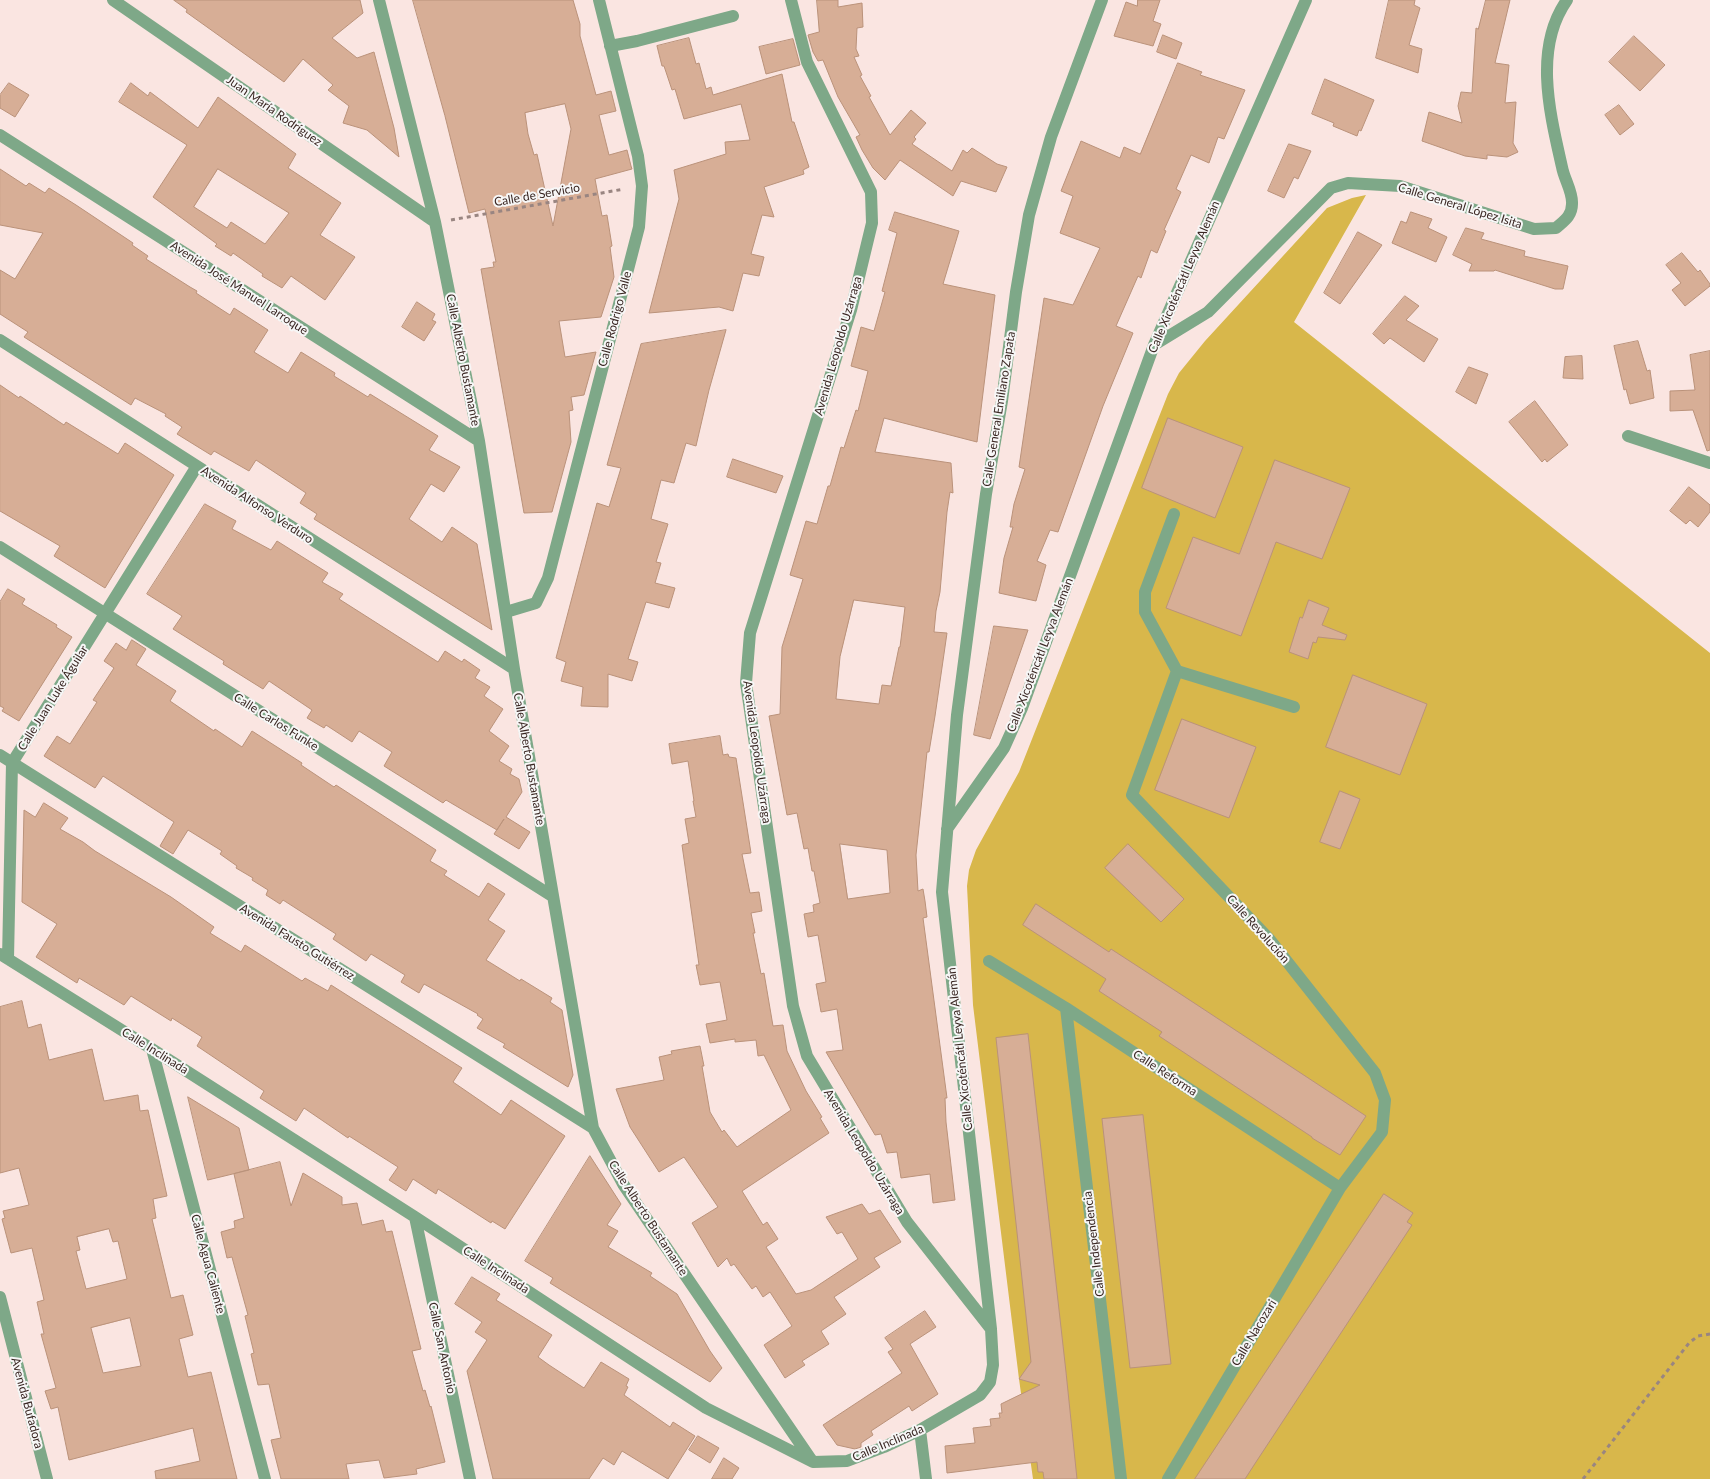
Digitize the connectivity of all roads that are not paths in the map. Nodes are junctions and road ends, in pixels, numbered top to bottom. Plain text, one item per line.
1 (113, 0) edge
2 (379, 0) edge
3 (598, 0) edge
4 (791, 0) edge
5 (1102, 0) edge
6 (1306, 0) edge
7 (1567, 0) edge
8 (733, 16) dead end
9 (610, 46) junction
10 (0, 135) edge
11 (435, 222) junction
12 (0, 340) edge
13 (1154, 345) junction
14 (1628, 436) dead end
15 (479, 440) junction
16 (1710, 463) edge
17 (197, 466) junction
18 (1174, 514) dead end
19 (0, 547) edge
20 (506, 612) junction
21 (105, 615) junction
22 (514, 669) junction
23 (1177, 671) junction
24 (1294, 707) dead end
25 (0, 756) edge
26 (12, 763) junction
27 (947, 829) junction
28 (552, 896) junction
29 (4, 957) edge
30 (989, 961) dead end
31 (1066, 1008) junction
32 (152, 1049) junction
33 (593, 1128) junction
34 (1340, 1188) junction
35 (415, 1218) junction
36 (0, 1297) edge
37 (2, 1311) edge
38 (991, 1329) junction
39 (993, 1365) joint
40 (920, 1430) junction
41 (813, 1462) junction
42 (47, 1479) edge
43 (265, 1479) edge
44 (470, 1479) edge
45 (926, 1479) edge
46 (1121, 1479) edge
47 (1168, 1479) edge

1 - 11 street, Juan María Rodríguez
2 - 11 street, Calle Alberto Bustamante
3 - 9 street, Calle Rodrigo Valle
4 - 38 street, Avenida Leopoldo Uzárraga
5 - 27 street, Calle General Emiliano Zapata
6 - 13 street, Calle Xicoténcátl Leyva Alemán
7 - 13 street, Calle General López Isita
8 - 9 street
9 - 20 street, Calle Rodrigo Valle
10 - 15 street, Avenida José Manuel Larroque
11 - 15 street, Calle Alberto Bustamante
12 - 17 street, Avenida Alfonso Verduro
13 - 27 street, Calle Xicoténcátl Leyva Alemán
14 - 16 street
15 - 20 street, Calle Alberto Bustamante
17 - 21 street, Calle Juan Luke Águilar
17 - 22 street, Avenida Alfonso Verduro
18 - 23 street
19 - 21 street, Calle Carlos Funke
20 - 22 street, Calle Alberto Bustamante
21 - 26 street, Calle Juan Luke Águilar
21 - 28 street, Calle Carlos Funke
22 - 28 street, Calle Alberto Bustamante
23 - 24 street
23 - 34 street, Calle Revolución
25 - 26 street, Avenida Fausto Gutiérrez
26 - 29 street, Calle Juan Luke Águilar
26 - 33 street, Avenida Fausto Gutiérrez
27 - 38 street, Calle Xicoténcátl Leyva Alemán
28 - 33 street, Calle Alberto Bustamante
29 - 32 street, Calle Inclinada
30 - 31 street, Calle Reforma
31 - 34 street, Calle Reforma
31 - 46 street, Calle Independencia
32 - 35 street, Calle Inclinada
32 - 43 street, Calle Agua Caliente
33 - 41 street, Calle Alberto Bustamante
34 - 47 street, Calle Nacozari
35 - 41 street, Calle Inclinada
35 - 44 street, Calle San Antonio
36 - 37 street, Avenida Bufadora
37 - 42 street, Avenida Bufadora
38 - 39 street, Calle Xicoténcátl Leyva Alemán
39 - 40 street, Calle Inclinada
40 - 41 street, Calle Inclinada
40 - 45 street

